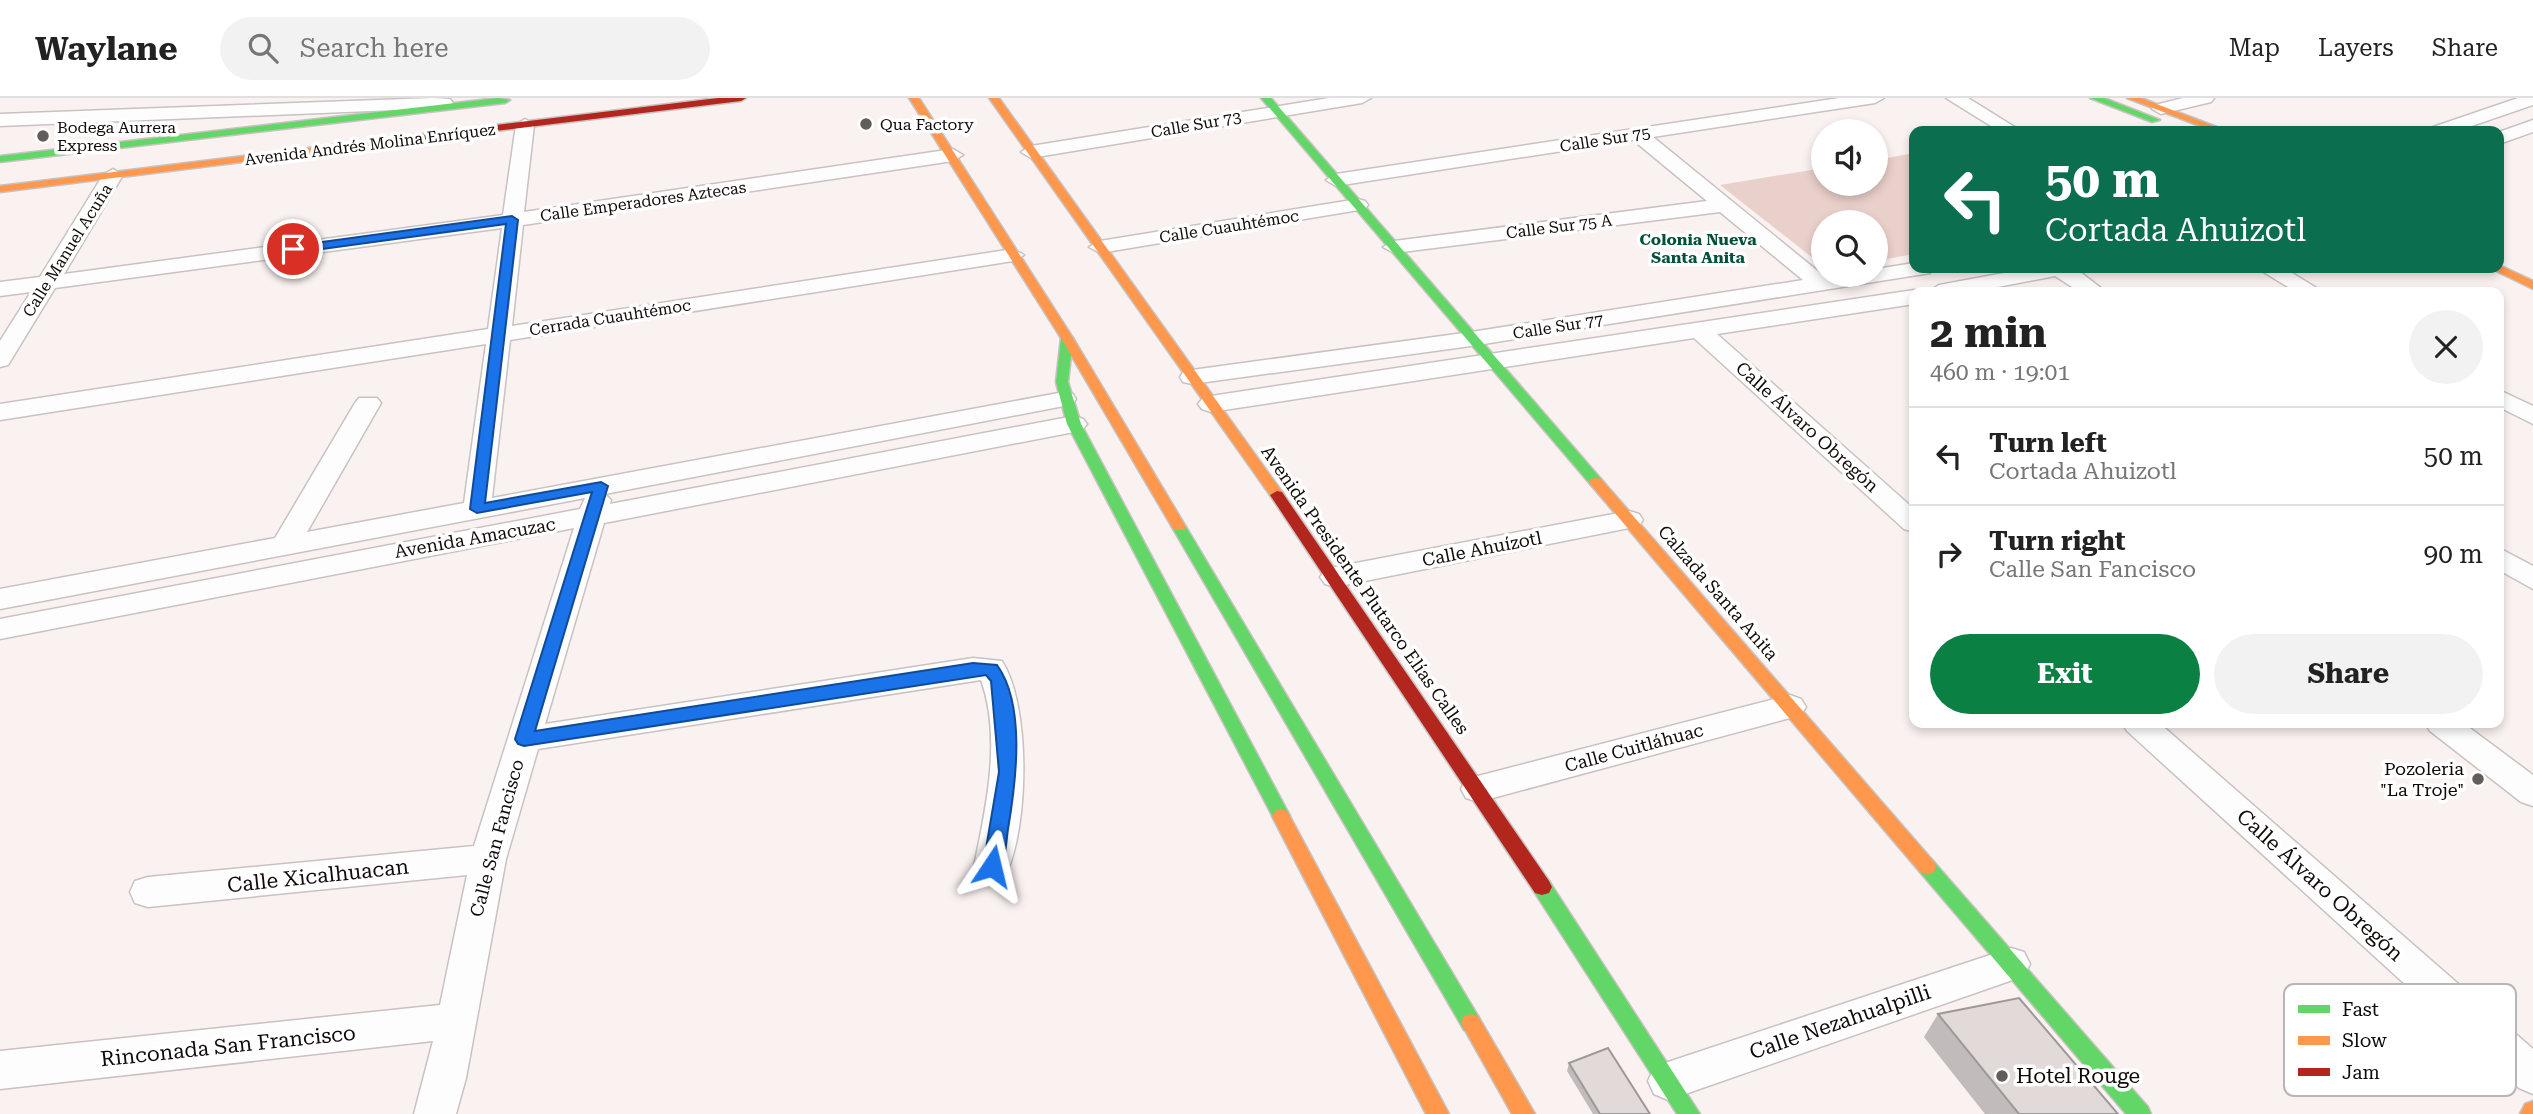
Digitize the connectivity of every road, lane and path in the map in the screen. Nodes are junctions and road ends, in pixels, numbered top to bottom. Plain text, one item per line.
1 (18, 98) edge
2 (525, 98) edge
3 (741, 98) edge
4 (914, 98) edge
5 (994, 98) edge
6 (1362, 98) edge
7 (1874, 98) edge
8 (1955, 98) edge
9 (2095, 98) edge
10 (2132, 98) edge
11 (2205, 98) edge
12 (2533, 99) edge
13 (491, 102) junction
14 (1271, 104) edge
15 (159, 105) edge
16 (2161, 109) junction
17 (0, 118) edge
18 (525, 125) junction
19 (2003, 126) edge
20 (2170, 126) edge
21 (2208, 126) edge
22 (2455, 126) edge
23 (2533, 126) edge
24 (1637, 134) junction
25 (2504, 136) edge
26 (136, 143) junction
27 (1031, 152) junction
28 (953, 155) junction
29 (0, 159) edge
30 (113, 176) junction
31 (1336, 180) junction
32 (0, 189) edge
33 (1358, 205) junction
34 (1724, 205) junction
35 (512, 220) junction
36 (1100, 247) junction
37 (1394, 247) junction
38 (2504, 253) edge
39 (1013, 255) junction
40 (2533, 267) edge
41 (1909, 270) edge
42 (2504, 272) edge
43 (2036, 273) edge
44 (2069, 273) edge
45 (2277, 273) edge
46 (1888, 274) edge
47 (1811, 276) edge
48 (47, 282) junction
49 (2533, 285) edge
50 (1811, 287) edge
51 (1871, 287) edge
52 (1965, 287) edge
53 (2088, 287) edge
54 (2303, 287) edge
55 (0, 289) edge
56 (1909, 298) edge
57 (1891, 302) junction
58 (1909, 316) edge
59 (1700, 331) junction
60 (498, 334) junction
61 (1067, 338) junction
62 (1471, 339) junction
63 (0, 360) edge
64 (1493, 362) junction
65 (1192, 377) junction
66 (2504, 400) edge
67 (368, 404) dead end
68 (1211, 404) junction
69 (0, 412) edge
70 (1069, 412) junction
71 (2533, 416) edge
72 (597, 502) junction
73 (477, 509) junction
74 (1909, 519) edge
75 (1629, 520) junction
76 (286, 544) junction
77 (2504, 560) edge
78 (1335, 577) junction
79 (2533, 579) edge
80 (0, 599) edge
81 (0, 629) edge
82 (1790, 707) junction
83 (2144, 728) edge
84 (2448, 728) edge
85 (524, 739) junction
86 (1478, 789) junction
87 (2533, 793) edge
88 (488, 859) junction
89 (992, 866) dead end
90 (148, 892) dead end
91 (2011, 964) junction
92 (2431, 984) edge
93 (456, 1021) junction
94 (2516, 1060) edge
95 (0, 1070) edge
96 (2533, 1075) edge
97 (1668, 1081) junction
98 (435, 1114) edge
99 (1438, 1114) edge
100 (1524, 1114) edge
101 (1689, 1114) edge
102 (2140, 1114) edge

1 - 17 street
2 - 13 main road, Avenida Andrés Molina Enríquez
3 - 18 main road, Avenida Andrés Molina Enríquez
4 - 28 main road
5 - 27 main road, Avenida Presidente Plutarco Elías Calles
6 - 14 street, Calle Sur 73
7 - 24 street, Calle Sur 75
8 - 19 street
9 - 20 main road
10 - 16 main road
11 - 16 street
12 - 22 street
13 - 15 street
13 - 26 main road, Avenida Andrés Molina Enríquez
14 - 27 street, Calle Sur 73
14 - 31 main road, Calzada Santa Anita
15 - 17 street
15 - 26 street
16 - 21 main road
18 - 30 main road, Avenida Andrés Molina Enríquez
18 - 35 street
23 - 25 street
24 - 31 street, Calle Sur 75
24 - 34 street
26 - 29 main road, Avenida Andrés Molina Enríquez
27 - 36 main road, Avenida Presidente Plutarco Elías Calles
28 - 35 street, Calle Emperadores Aztecas
28 - 39 main road
30 - 32 main road, Avenida Andrés Molina Enríquez
30 - 48 street, Calle Manuel Acuña
31 - 33 main road, Calzada Santa Anita
33 - 36 street, Calle Cuauhtémoc
33 - 37 main road, Calzada Santa Anita
34 - 37 street, Calle Sur 75 A
34 - 47 street
35 - 48 street, Calle Emperadores Aztecas
35 - 60 street
36 - 65 main road, Avenida Presidente Plutarco Elías Calles
37 - 62 main road, Calzada Santa Anita
38 - 40 main road
39 - 60 street, Cerrada Cuauhtémoc
39 - 61 main road
41 - 46 street, Calle Sur 77
42 - 49 main road
43 - 52 street
44 - 53 street
45 - 54 street
48 - 55 street, Calle Emperadores Aztecas
48 - 63 street, Calle Manuel Acuña
50 - 62 street, Calle Sur 77
51 - 57 street
56 - 57 street, Calle Sur 77
57 - 58 street
57 - 59 street, Calle Sur 77
59 - 64 street, Calle Sur 77
59 - 74 street, Calle Álvaro Obregón
60 - 69 street, Cerrada Cuauhtémoc
60 - 73 street
61 - 70 main road
61 - 100 main road
62 - 64 main road, Calzada Santa Anita
62 - 65 street, Calle Sur 77
64 - 68 street, Calle Sur 77
64 - 75 main road, Calzada Santa Anita
65 - 68 main road, Avenida Presidente Plutarco Elías Calles
66 - 71 street
67 - 76 street
68 - 78 main road, Avenida Presidente Plutarco Elías Calles
70 - 72 street, Avenida Amacuzac
70 - 99 main road
72 - 73 street, Avenida Amacuzac
72 - 81 street, Avenida Amacuzac
72 - 85 street, Calle San Fancisco
73 - 76 street, Avenida Amacuzac
75 - 78 street, Calle Ahuízotl
75 - 82 main road, Calzada Santa Anita
76 - 80 street, Avenida Amacuzac
77 - 79 street
78 - 86 main road, Avenida Presidente Plutarco Elías Calles
82 - 86 street, Calle Cuitláhuac
82 - 91 main road, Calzada Santa Anita
83 - 92 street, Calle Álvaro Obregón
84 - 87 street
85 - 88 street, Calle San Fancisco
85 - 89 street
86 - 97 main road, Avenida Presidente Plutarco Elías Calles
88 - 90 street, Calle Xicalhuacan
88 - 93 street, Calle San Fancisco
91 - 97 street, Calle Nezahualpilli
91 - 102 main road, Calzada Santa Anita
93 - 95 street, Rinconada San Francisco
93 - 98 street, Calle San Fancisco
94 - 96 street, Calle Álvaro Obregón
97 - 101 main road, Avenida Presidente Plutarco Elías Calles

